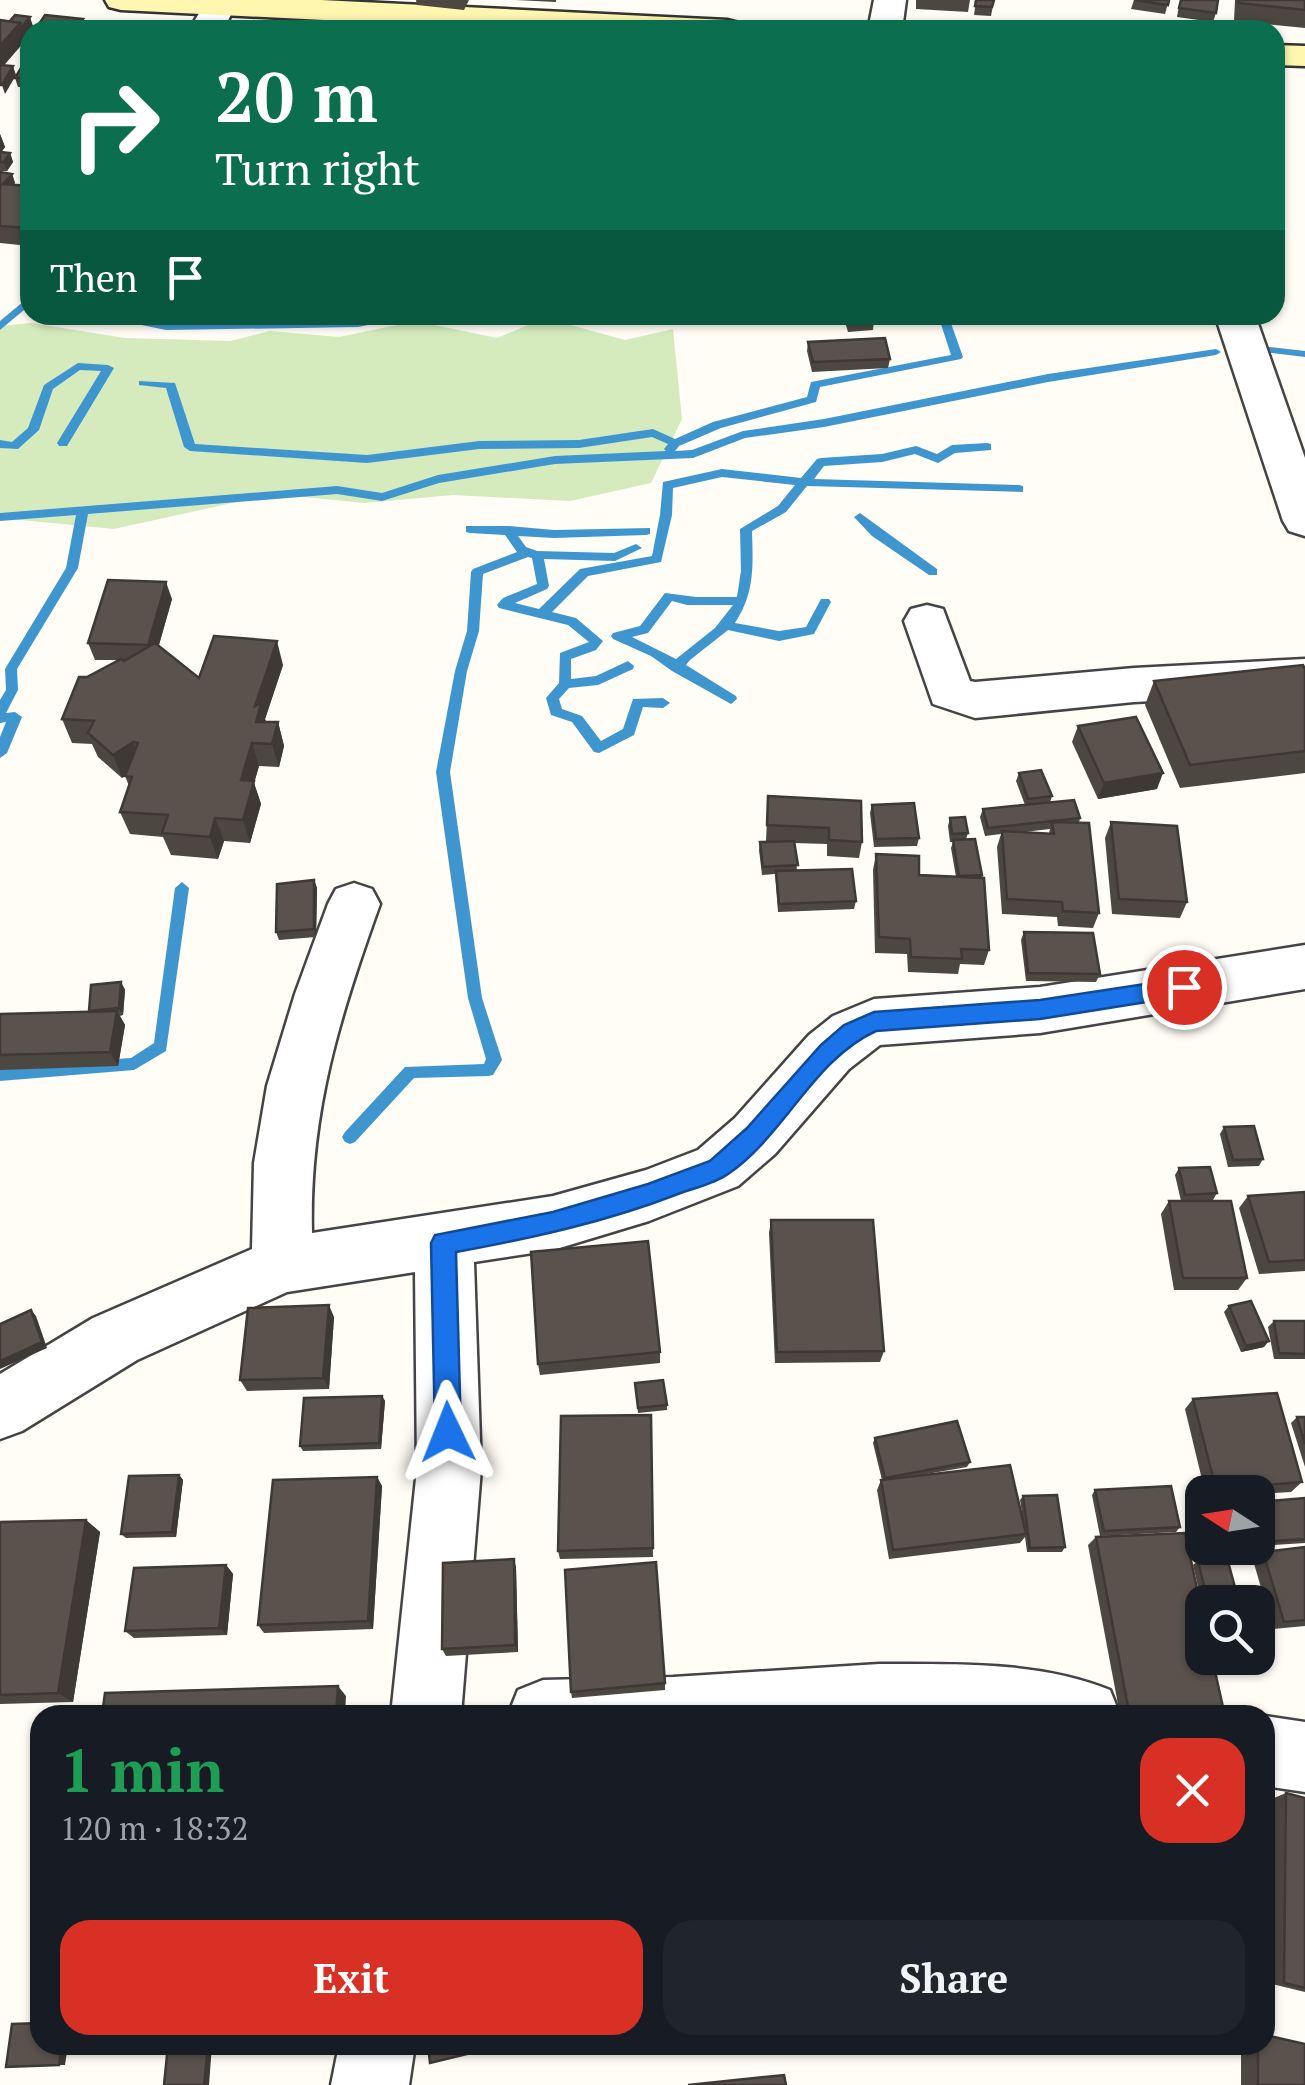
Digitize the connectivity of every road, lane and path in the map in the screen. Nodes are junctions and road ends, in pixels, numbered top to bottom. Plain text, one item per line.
1 (120, 0) edge
2 (362, 7) edge
3 (213, 19) edge
4 (568, 20) edge
5 (1238, 325) edge
6 (1305, 522) edge
7 (927, 621) dead end
8 (1305, 676) edge
9 (354, 904) dead end
10 (1305, 967) edge
11 (444, 1243) junction
12 (282, 1266) junction
13 (0, 1409) edge
14 (427, 1705) edge
15 (762, 1705) edge
16 (1030, 1705) edge
17 (1275, 1752) edge
18 (1305, 1757) edge
19 (374, 2055) edge
20 (370, 2085) edge

1 - 3 street
2 - 3 street
2 - 4 street
5 - 6 street
7 - 8 street
9 - 12 street
10 - 11 street
11 - 12 street
11 - 14 street
12 - 13 street
15 - 16 street
17 - 18 street
19 - 20 street

